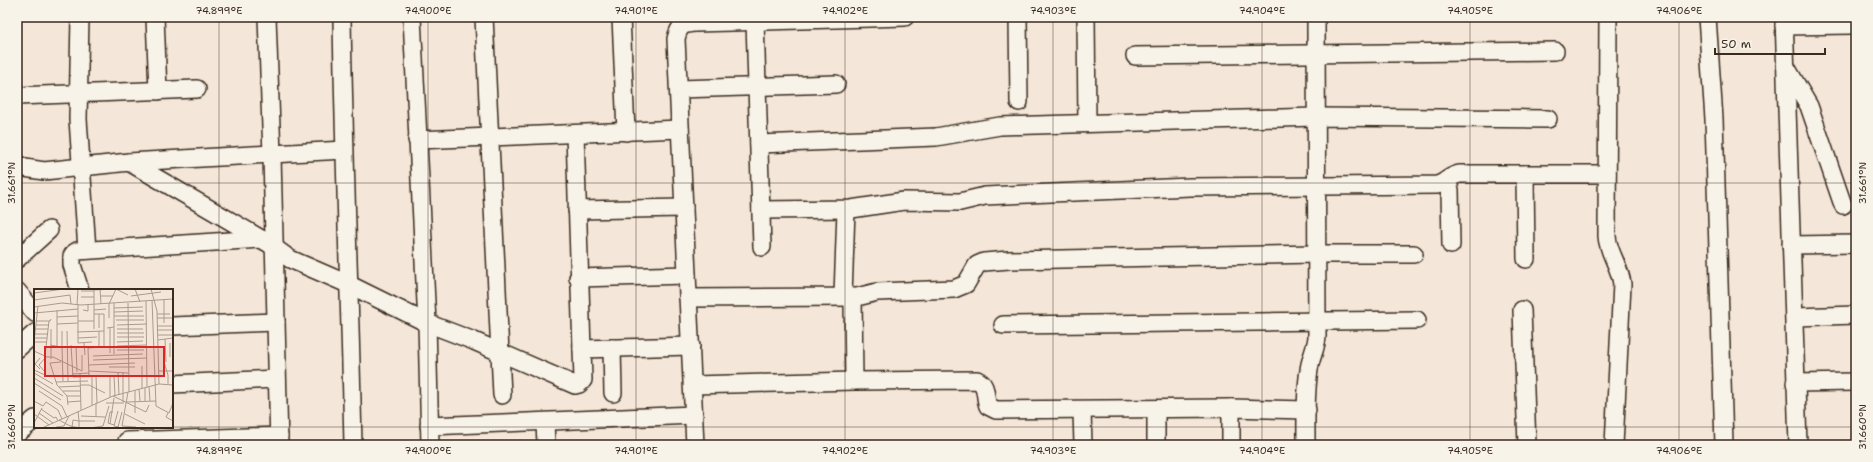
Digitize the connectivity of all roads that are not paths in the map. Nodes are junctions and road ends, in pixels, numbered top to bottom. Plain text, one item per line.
1 (80, 17) edge
2 (154, 17) edge
3 (267, 17) edge
4 (342, 17) edge
5 (412, 17) edge
6 (484, 17) edge
7 (621, 17) edge
8 (904, 17) edge
9 (1018, 17) edge
10 (1086, 17) edge
11 (1316, 17) edge
12 (1608, 17) edge
13 (1707, 17) edge
14 (855, 18) edge
15 (755, 21) junction
16 (1784, 22) edge
17 (1852, 25) dead end
18 (1555, 51) dead end
19 (1316, 53) junction
20 (1135, 56) dead end
21 (1785, 65) junction
22 (836, 84) dead end
23 (758, 87) junction
24 (197, 90) dead end
25 (678, 90) junction
26 (158, 91) junction
27 (79, 94) junction
28 (17, 96) edge
29 (1019, 102) dead end
30 (1315, 117) junction
31 (1548, 119) dead end
32 (1087, 123) junction
33 (680, 129) junction
34 (626, 132) junction
35 (576, 134) junction
36 (490, 138) junction
37 (417, 140) junction
38 (759, 144) junction
39 (344, 150) junction
40 (272, 155) junction
41 (129, 162) junction
42 (17, 164) edge
43 (80, 168) junction
44 (1525, 174) junction
45 (1608, 174) junction
46 (1447, 180) junction
47 (1316, 187) junction
48 (1842, 205) dead end
49 (684, 208) junction
50 (577, 210) junction
51 (761, 210) junction
52 (846, 210) junction
53 (50, 230) dead end
54 (268, 244) junction
55 (1856, 244) edge
56 (1451, 245) dead end
57 (1791, 245) junction
58 (762, 248) dead end
59 (87, 250) junction
60 (1316, 254) junction
61 (1414, 254) dead end
62 (17, 259) edge
63 (1526, 259) dead end
64 (687, 274) junction
65 (578, 278) junction
66 (350, 284) junction
67 (80, 289) edge
68 (17, 291) edge
69 (848, 296) junction
70 (688, 298) junction
71 (1522, 310) dead end
72 (34, 312) edge
73 (1856, 315) edge
74 (1795, 317) junction
75 (1417, 320) dead end
76 (1317, 321) junction
77 (276, 322) junction
78 (427, 323) junction
79 (1003, 324) dead end
80 (173, 326) edge
81 (34, 334) edge
82 (691, 346) junction
83 (612, 348) junction
84 (17, 349) edge
85 (582, 349) junction
86 (499, 352) junction
87 (277, 379) junction
88 (854, 381) junction
89 (1856, 382) edge
90 (1795, 383) junction
91 (173, 384) edge
92 (693, 386) junction
93 (613, 393) dead end
94 (502, 395) dead end
95 (1231, 408) junction
96 (1156, 409) junction
97 (1306, 410) junction
98 (1082, 411) junction
99 (694, 415) junction
100 (34, 419) edge
101 (545, 422) junction
102 (429, 426) junction
103 (17, 434) edge
104 (123, 439) edge
105 (279, 440) edge
106 (354, 445) edge
107 (430, 445) edge
108 (546, 445) edge
109 (695, 445) edge
110 (1083, 445) edge
111 (1156, 445) edge
112 (1231, 445) edge
113 (1306, 445) edge
114 (1527, 445) edge
115 (1614, 445) edge
116 (1724, 445) edge
117 (1798, 445) edge

1 - 27 street
2 - 26 street
3 - 40 street
4 - 39 street
5 - 37 street
6 - 36 street
7 - 34 street
8 - 14 street
9 - 29 street
10 - 32 street
11 - 19 street
12 - 45 street
13 - 116 street
14 - 15 street
15 - 23 street
15 - 25 street
16 - 17 street
16 - 21 street
18 - 19 street
19 - 20 street
19 - 30 street
21 - 48 street
21 - 57 street
22 - 23 street
23 - 25 street
23 - 38 street
24 - 26 street
25 - 33 street
26 - 27 street
27 - 28 street
27 - 43 street
30 - 31 street
30 - 32 street
30 - 47 street
32 - 38 street
33 - 34 street
33 - 49 street
34 - 35 street
35 - 36 street
35 - 50 street
36 - 37 street
36 - 86 street
37 - 78 street
38 - 51 street
39 - 40 street
39 - 66 street
40 - 41 street
40 - 54 street
41 - 43 street
41 - 54 street
42 - 43 street
43 - 59 street
44 - 45 street
44 - 46 street
44 - 63 street
45 - 115 street
46 - 47 street
46 - 56 street
47 - 52 street
47 - 60 street
49 - 50 street
49 - 64 street
50 - 65 street
51 - 52 street
51 - 58 street
52 - 69 street
53 - 62 street
54 - 59 street
54 - 66 street
54 - 77 street
55 - 57 street
57 - 74 street
59 - 67 street
60 - 61 street
60 - 69 street
60 - 76 street
64 - 65 street
64 - 70 street
65 - 85 street
66 - 78 street
66 - 106 street
68 - 72 street
69 - 70 street
69 - 88 street
70 - 82 street
71 - 114 street
73 - 74 street
74 - 90 street
75 - 76 street
76 - 79 street
76 - 97 street
77 - 80 street
77 - 87 street
78 - 86 street
78 - 102 street
81 - 84 street
82 - 83 street
82 - 92 street
83 - 85 street
83 - 93 street
85 - 86 street
86 - 94 street
87 - 91 street
87 - 105 street
88 - 92 street
88 - 98 street
89 - 90 street
90 - 117 street
92 - 99 street
95 - 96 street
95 - 97 street
95 - 112 street
96 - 98 street
96 - 111 street
97 - 113 street
98 - 110 street
99 - 101 street
99 - 109 street
100 - 103 street
101 - 102 street
101 - 108 street
102 - 107 street
104 - 105 street

